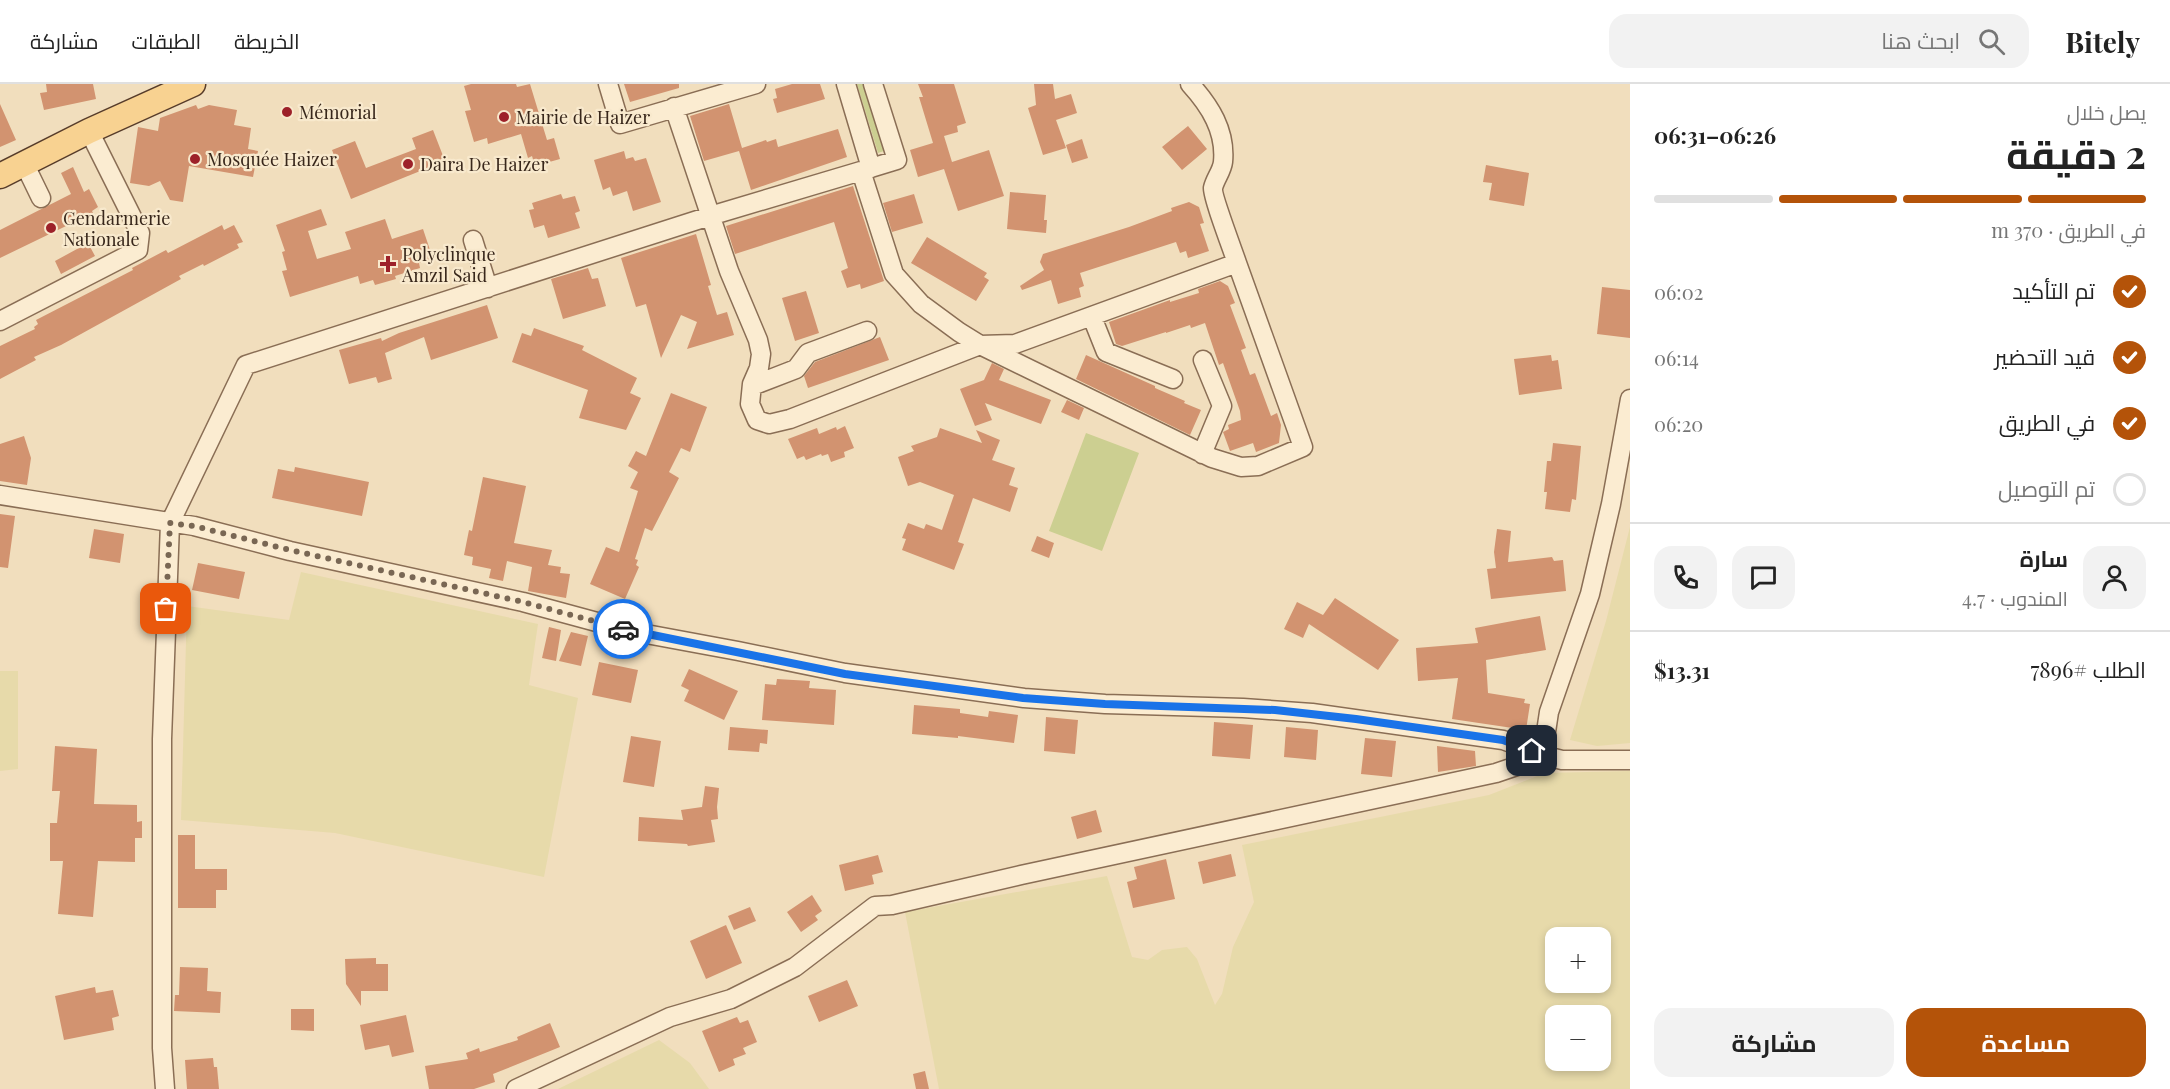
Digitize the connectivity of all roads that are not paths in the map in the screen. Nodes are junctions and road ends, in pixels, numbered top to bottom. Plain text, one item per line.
1 (193, 84) edge
2 (608, 84) edge
3 (756, 84) edge
4 (846, 84) edge
5 (873, 84) edge
6 (1190, 84) edge
7 (674, 107) junction
8 (89, 131) junction
9 (24, 163) junction
10 (866, 169) junction
11 (0, 176) edge
12 (42, 198) dead end
13 (710, 216) junction
14 (473, 240) dead end
15 (1237, 263) junction
16 (488, 288) junction
17 (1092, 317) junction
18 (0, 321) edge
19 (867, 331) dead end
20 (980, 345) junction
21 (1203, 360) dead end
22 (1173, 379) dead end
23 (752, 386) junction
24 (1630, 399) edge
25 (1202, 454) junction
26 (0, 495) edge
27 (170, 523) junction
28 (1546, 756) junction
29 (1630, 760) edge
30 (165, 1089) edge
31 (516, 1089) edge

1 - 8 main road
2 - 7 street
3 - 7 street
4 - 10 street
5 - 10 street
6 - 15 street
7 - 13 street
8 - 9 main road
8 - 18 street
9 - 11 main road
9 - 12 street
10 - 13 street
10 - 20 street
13 - 16 street
13 - 23 street
14 - 16 street
15 - 17 street
15 - 25 street
16 - 27 street
17 - 20 street
17 - 22 street
19 - 23 street
20 - 23 street
20 - 25 street
21 - 25 street
24 - 28 street
26 - 27 street
27 - 28 street
27 - 30 street
28 - 29 street
28 - 31 street

